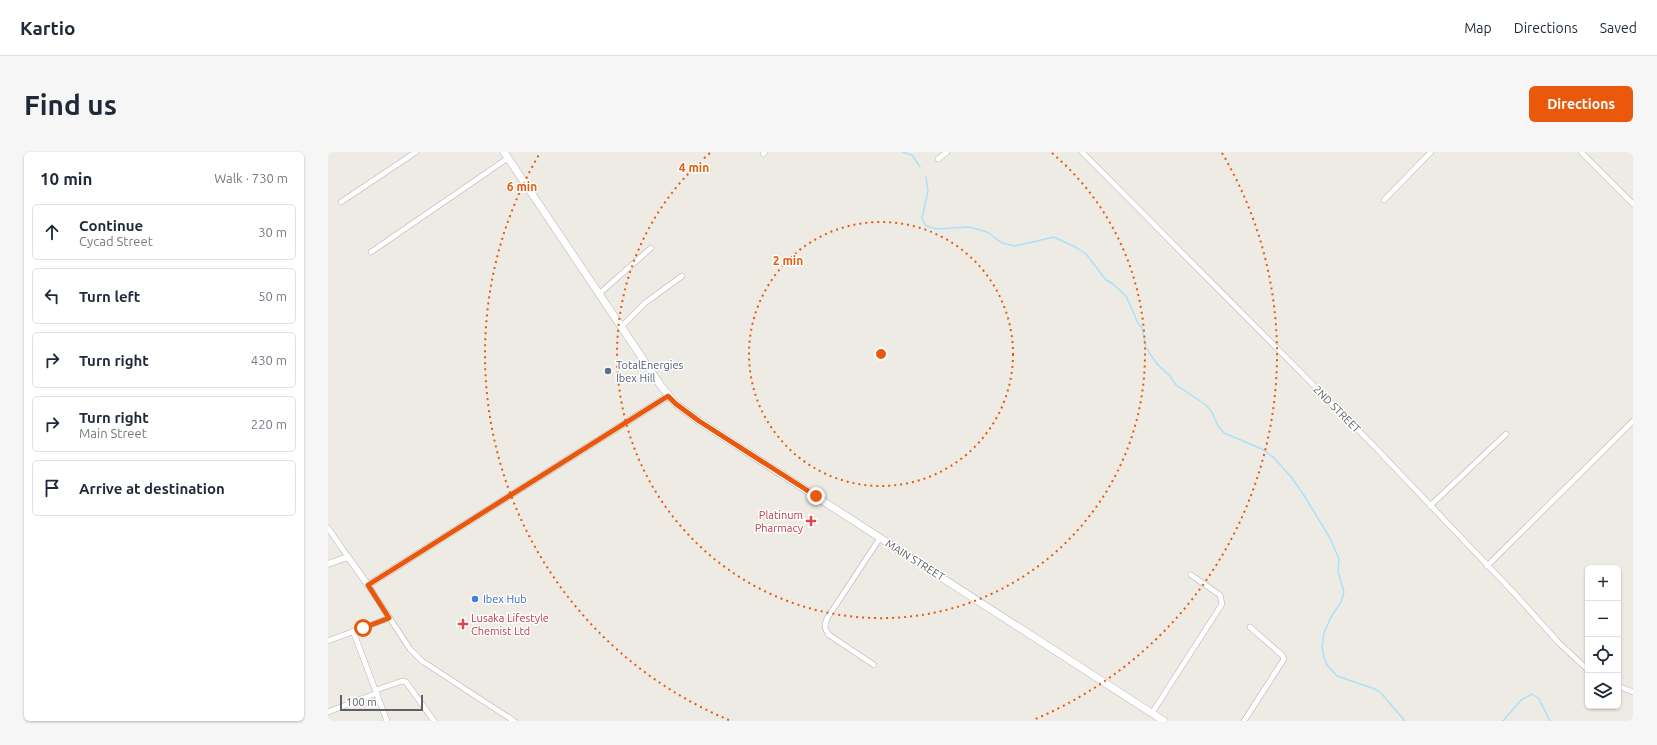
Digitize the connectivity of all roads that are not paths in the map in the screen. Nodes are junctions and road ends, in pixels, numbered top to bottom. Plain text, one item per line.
1 (416, 152) edge
2 (947, 152) edge
3 (1082, 152) edge
4 (1431, 152) edge
5 (1581, 152) edge
6 (506, 155) edge
7 (938, 160) dead end
8 (1384, 200) dead end
9 (341, 202) dead end
10 (1633, 204) edge
11 (651, 248) dead end
12 (371, 252) dead end
13 (682, 276) dead end
14 (599, 294) junction
15 (622, 328) junction
16 (668, 396) junction
17 (1633, 421) edge
18 (1506, 434) dead end
19 (1430, 506) junction
20 (328, 528) edge
21 (880, 538) junction
22 (348, 557) junction
23 (328, 564) edge
24 (1488, 566) junction
25 (1191, 575) dead end
26 (368, 585) junction
27 (389, 618) junction
28 (1250, 627) dead end
29 (353, 632) junction
30 (328, 641) edge
31 (874, 665) dead end
32 (1585, 667) edge
33 (1621, 687) edge
34 (376, 692) junction
35 (1633, 692) edge
36 (328, 712) edge
37 (1152, 713) junction
38 (387, 721) edge
39 (434, 721) edge
40 (514, 721) edge
41 (1164, 721) edge
42 (1244, 721) edge

1 - 9 street
2 - 7 street
3 - 19 street, 2ND STREET
4 - 8 street
5 - 10 street
6 - 12 street
6 - 14 main road, MAIN STREET
11 - 14 street
13 - 15 street
14 - 15 main road, MAIN STREET
15 - 16 main road, MAIN STREET
16 - 21 main road, MAIN STREET
16 - 26 street
17 - 24 street
18 - 19 street
19 - 24 street, 2ND STREET
20 - 22 street
21 - 31 street
21 - 37 main road, MAIN STREET
22 - 23 street
22 - 26 street
24 - 32 street, 2ND STREET
25 - 37 street
26 - 27 street
27 - 29 street
27 - 40 street
28 - 42 street
29 - 30 street
29 - 34 street
33 - 35 street
34 - 36 street
34 - 38 street
34 - 39 street
37 - 41 main road, MAIN STREET

